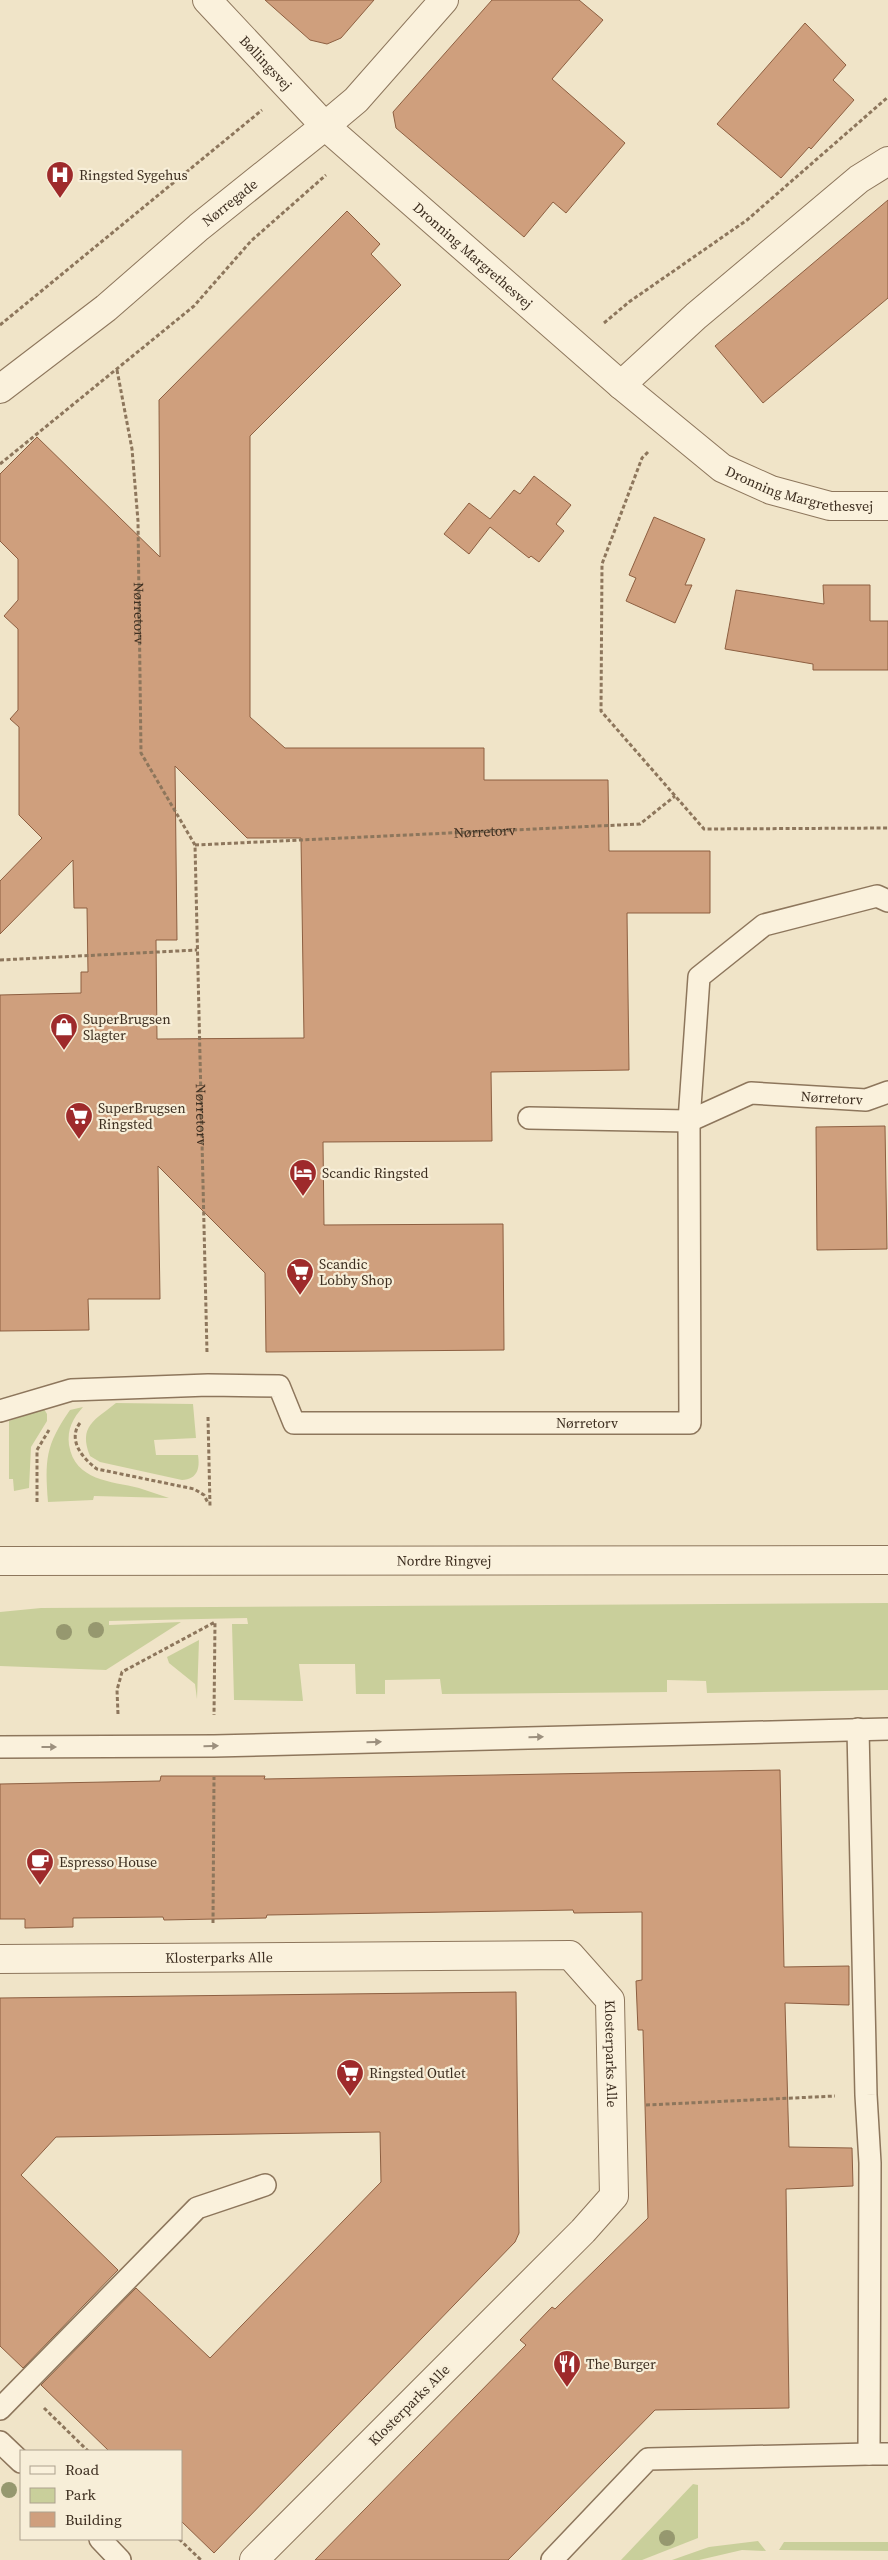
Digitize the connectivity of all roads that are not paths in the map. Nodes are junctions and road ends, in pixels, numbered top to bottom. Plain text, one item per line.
1 (207, 0) edge
2 (444, 0) edge
3 (325, 126) junction
4 (888, 161) edge
5 (621, 385) junction
6 (0, 389) edge
7 (888, 506) edge
8 (888, 901) edge
9 (888, 1092) edge
10 (529, 1118) dead end
11 (689, 1122) junction
12 (0, 1411) edge
13 (888, 1560) edge
14 (0, 1561) edge
15 (858, 1729) junction
16 (888, 1729) edge
17 (0, 1747) edge
18 (0, 1959) edge
19 (265, 2185) dead end
20 (0, 2409) edge
21 (0, 2442) edge
22 (879, 2454) edge
23 (20, 2461) edge
24 (101, 2540) edge
25 (120, 2560) edge
26 (254, 2560) edge
27 (552, 2560) edge

1 - 3 street, Bøllingsvej
2 - 3 street, Nørregade
3 - 5 street, Dronning Margrethesvej
3 - 6 street, Nørregade
4 - 5 street
5 - 7 street, Dronning Margrethesvej
8 - 11 lane, Nørretorv
9 - 11 lane, Nørretorv
10 - 11 lane
11 - 12 lane, Nørretorv
13 - 14 street, Nordre Ringvej
15 - 16 lane
17 -> 15 lane
15 - 22 lane
18 - 26 street, Klosterparks Alle
19 - 20 lane
21 - 23 lane
22 - 27 lane
24 - 25 lane

